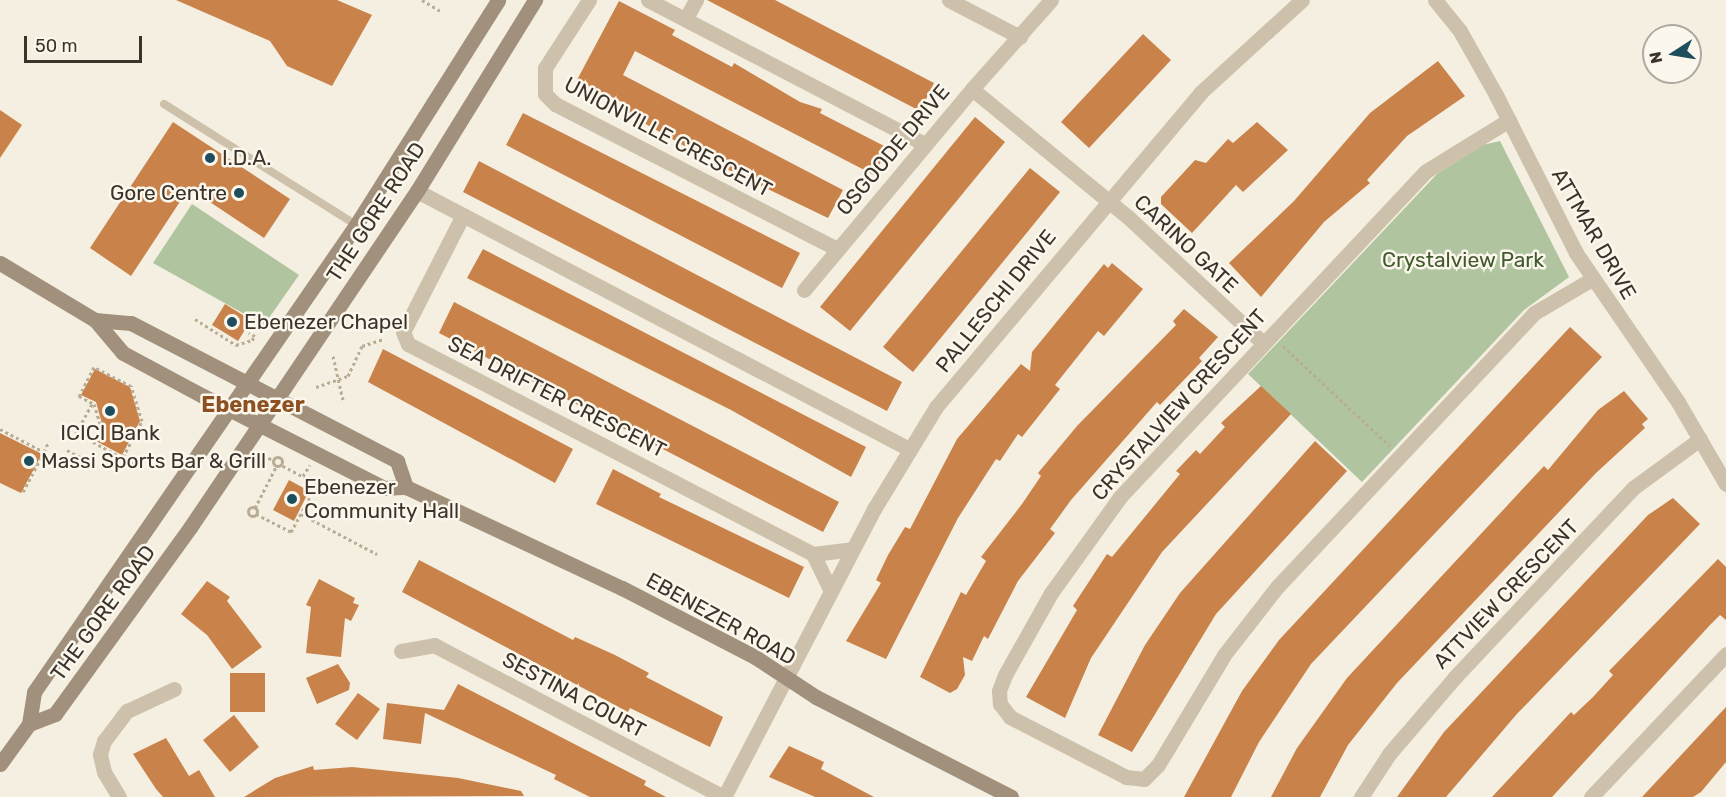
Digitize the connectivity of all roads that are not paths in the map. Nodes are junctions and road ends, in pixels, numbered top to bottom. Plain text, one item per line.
1 (498, 0) edge
2 (535, 0) edge
3 (589, 0) edge
4 (648, 0) edge
5 (696, 0) edge
6 (949, 0) edge
7 (1051, 0) edge
8 (1302, 0) edge
9 (1435, 0) edge
10 (686, 18) junction
11 (1020, 37) junction
12 (972, 89) junction
13 (165, 104) dead end
14 (1509, 120) junction
15 (925, 144) junction
16 (417, 191) junction
17 (1107, 200) junction
18 (463, 215) junction
19 (356, 225) junction
20 (837, 249) junction
21 (0, 263) edge
22 (1592, 279) junction
23 (804, 290) dead end
24 (95, 320) junction
25 (1263, 343) junction
26 (248, 386) junction
27 (276, 401) junction
28 (231, 410) junction
29 (260, 425) junction
30 (1700, 439) junction
31 (909, 449) junction
32 (1726, 484) edge
33 (406, 487) junction
34 (852, 549) junction
35 (813, 554) junction
36 (831, 591) junction
37 (401, 651) dead end
38 (1726, 654) edge
39 (786, 678) junction
40 (174, 690) dead end
41 (29, 724) junction
42 (0, 764) edge
43 (119, 797) edge
44 (724, 797) edge
45 (1011, 797) edge
46 (1361, 797) edge
47 (1591, 797) edge

1 - 19 main road, THE GORE ROAD
2 - 16 main road, THE GORE ROAD
3 - 20 street, UNIONVILLE CRESCENT
4 - 10 street
5 - 10 street
6 - 11 street
7 - 11 street
8 - 17 street, PALLESCHI DRIVE
9 - 14 street, ATTMAR DRIVE
10 - 15 street
11 - 12 street
12 - 15 street, OSGOODE DRIVE
12 - 17 street, OSGOODE DRIVE
13 - 19 lane
14 - 22 street, ATTMAR DRIVE
14 - 25 street, CRYSTALVIEW CRESCENT
15 - 20 street, OSGOODE DRIVE
16 - 18 street
16 - 27 main road, THE GORE ROAD
17 - 25 street, CARINO GATE
17 - 31 street, PALLESCHI DRIVE
18 - 31 street
18 - 35 street, SEA DRIFTER CRESCENT
19 - 26 main road, THE GORE ROAD
20 - 23 street, OSGOODE DRIVE
21 - 24 main road, EBENEZER ROAD
22 - 25 street, CRYSTALVIEW CRESCENT
22 - 30 street, ATTMAR DRIVE
24 - 26 main road, EBENEZER ROAD
24 - 28 main road, EBENEZER ROAD
26 - 27 main road, EBENEZER ROAD
26 - 28 main road, THE GORE ROAD
27 - 29 main road, THE GORE ROAD
27 - 33 main road, EBENEZER ROAD
28 - 29 main road, EBENEZER ROAD
28 - 41 main road, THE GORE ROAD
29 - 33 main road, EBENEZER ROAD
29 - 41 main road, THE GORE ROAD
30 - 32 street, ATTMAR DRIVE
30 - 46 street, ATTVIEW CRESCENT
31 - 34 street, PALLESCHI DRIVE
33 - 39 main road, EBENEZER ROAD
34 - 35 street
34 - 36 street, PALLESCHI DRIVE
35 - 36 street
36 - 39 street, PALLESCHI DRIVE
37 - 44 street, SESTINA COURT
38 - 47 street
39 - 44 street, PALLESCHI DRIVE
39 - 45 main road, EBENEZER ROAD
40 - 43 street
41 - 42 main road, THE GORE ROAD

